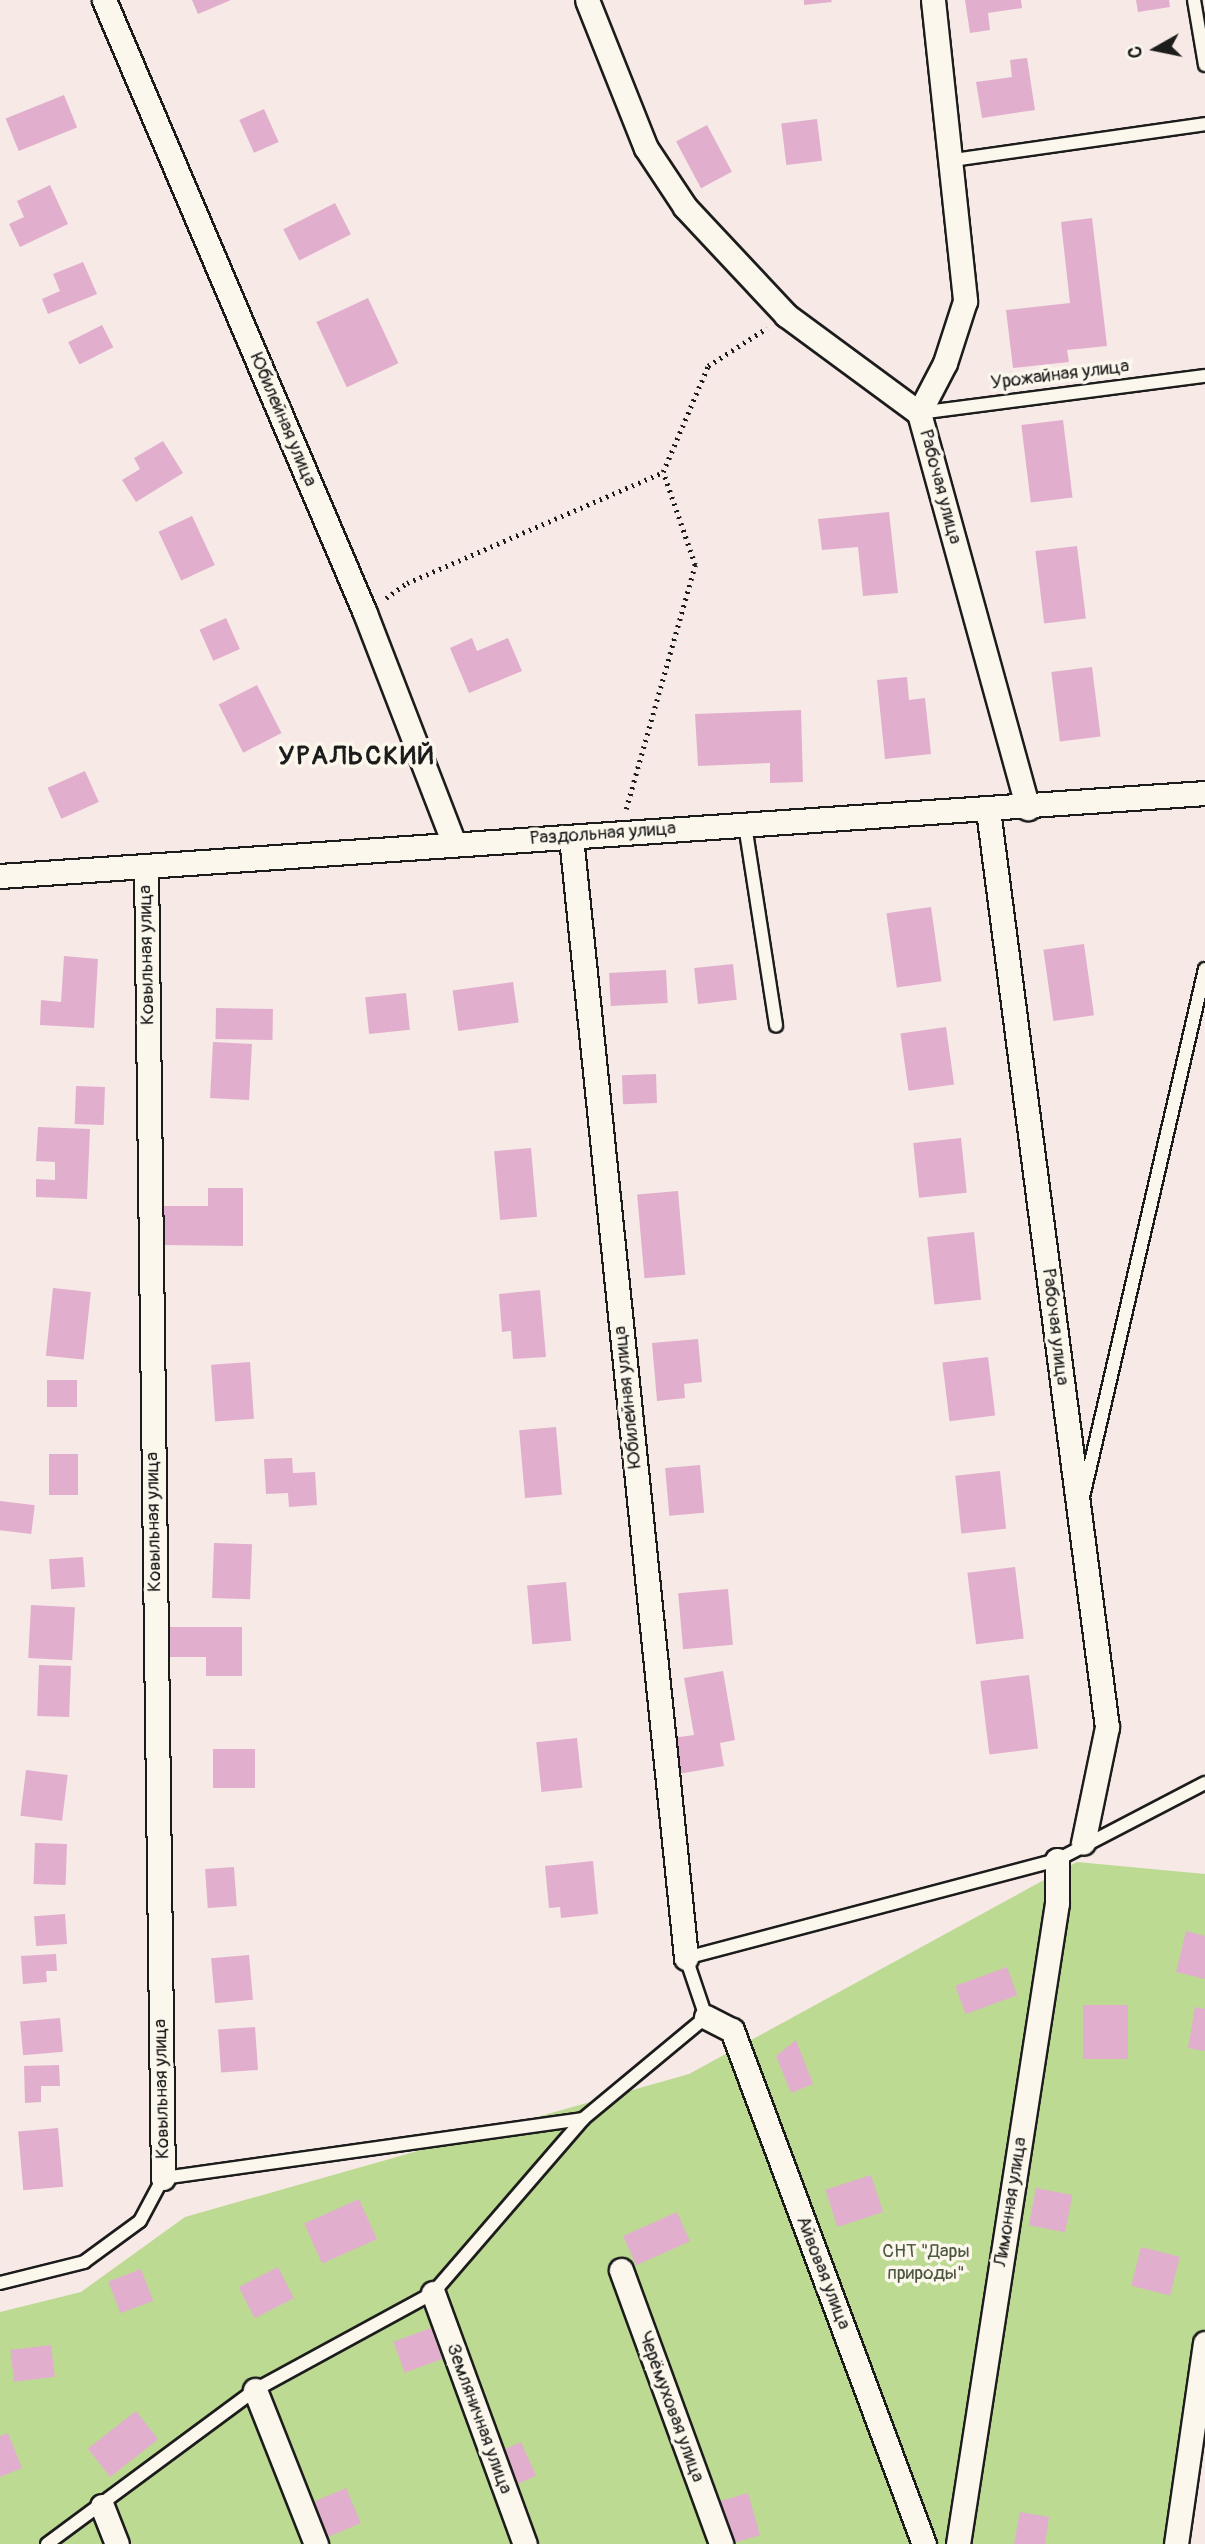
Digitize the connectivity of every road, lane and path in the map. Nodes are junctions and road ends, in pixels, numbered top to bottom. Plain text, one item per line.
1 (104, 0) edge
2 (587, 0) edge
3 (933, 0) edge
4 (1194, 0) edge
5 (1205, 65) edge
6 (1205, 124) edge
7 (953, 160) junction
8 (786, 315) junction
9 (1205, 376) edge
10 (919, 413) junction
11 (663, 472) junction
12 (365, 613) junction
13 (1205, 793) edge
14 (1028, 808) junction
15 (988, 810) junction
16 (745, 825) junction
17 (620, 833) junction
18 (571, 837) junction
19 (454, 844) junction
20 (146, 866) junction
21 (0, 876) edge
22 (1205, 969) edge
23 (776, 1027) dead end
24 (1079, 1514) junction
25 (1205, 1783) edge
26 (1083, 1843) junction
27 (1057, 1860) junction
28 (686, 1958) junction
29 (706, 2017) junction
30 (583, 2119) junction
31 (163, 2178) junction
32 (621, 2270) dead end
33 (0, 2283) edge
34 (433, 2293) junction
35 (1205, 2343) edge
36 (255, 2390) junction
37 (102, 2506) junction
38 (47, 2544) edge
39 (117, 2544) edge
40 (316, 2544) edge
41 (525, 2544) edge
42 (721, 2544) edge
43 (924, 2544) edge
44 (958, 2544) edge
45 (1176, 2544) edge

1 - 12 street, Юбилейная улица
2 - 8 street
3 - 7 street, Рабочая улица
4 - 5 lane
6 - 7 lane
7 - 10 street, Рабочая улица
8 - 10 street
8 - 11 path
9 - 10 lane, Урожайная улица
10 - 14 street, Рабочая улица
11 - 12 path
11 - 17 path
12 - 19 street, Юбилейная улица
13 - 14 street, Раздольная улица
14 - 15 street, Раздольная улица
15 - 16 street, Раздольная улица
15 - 24 street, Рабочая улица
16 - 17 street, Раздольная улица
16 - 23 lane
17 - 18 street, Раздольная улица
18 - 19 street, Раздольная улица
18 - 28 street, Юбилейная улица
19 - 20 street, Раздольная улица
20 - 21 street, Раздольная улица
20 - 31 street, Ковыльная улица
22 - 24 lane
24 - 26 street, Рабочая улица
25 - 26 lane
26 - 27 lane
27 - 28 lane
27 - 44 street, Лимонная улица
28 - 29 lane
29 - 30 lane
29 - 43 street, Айвовая улица
30 - 31 lane
30 - 34 lane
31 - 33 lane
32 - 42 street, Черёмуховая улица
34 - 36 lane
34 - 41 street, Земляничная улица
35 - 45 street
36 - 37 lane
36 - 40 street
37 - 38 lane
37 - 39 street

